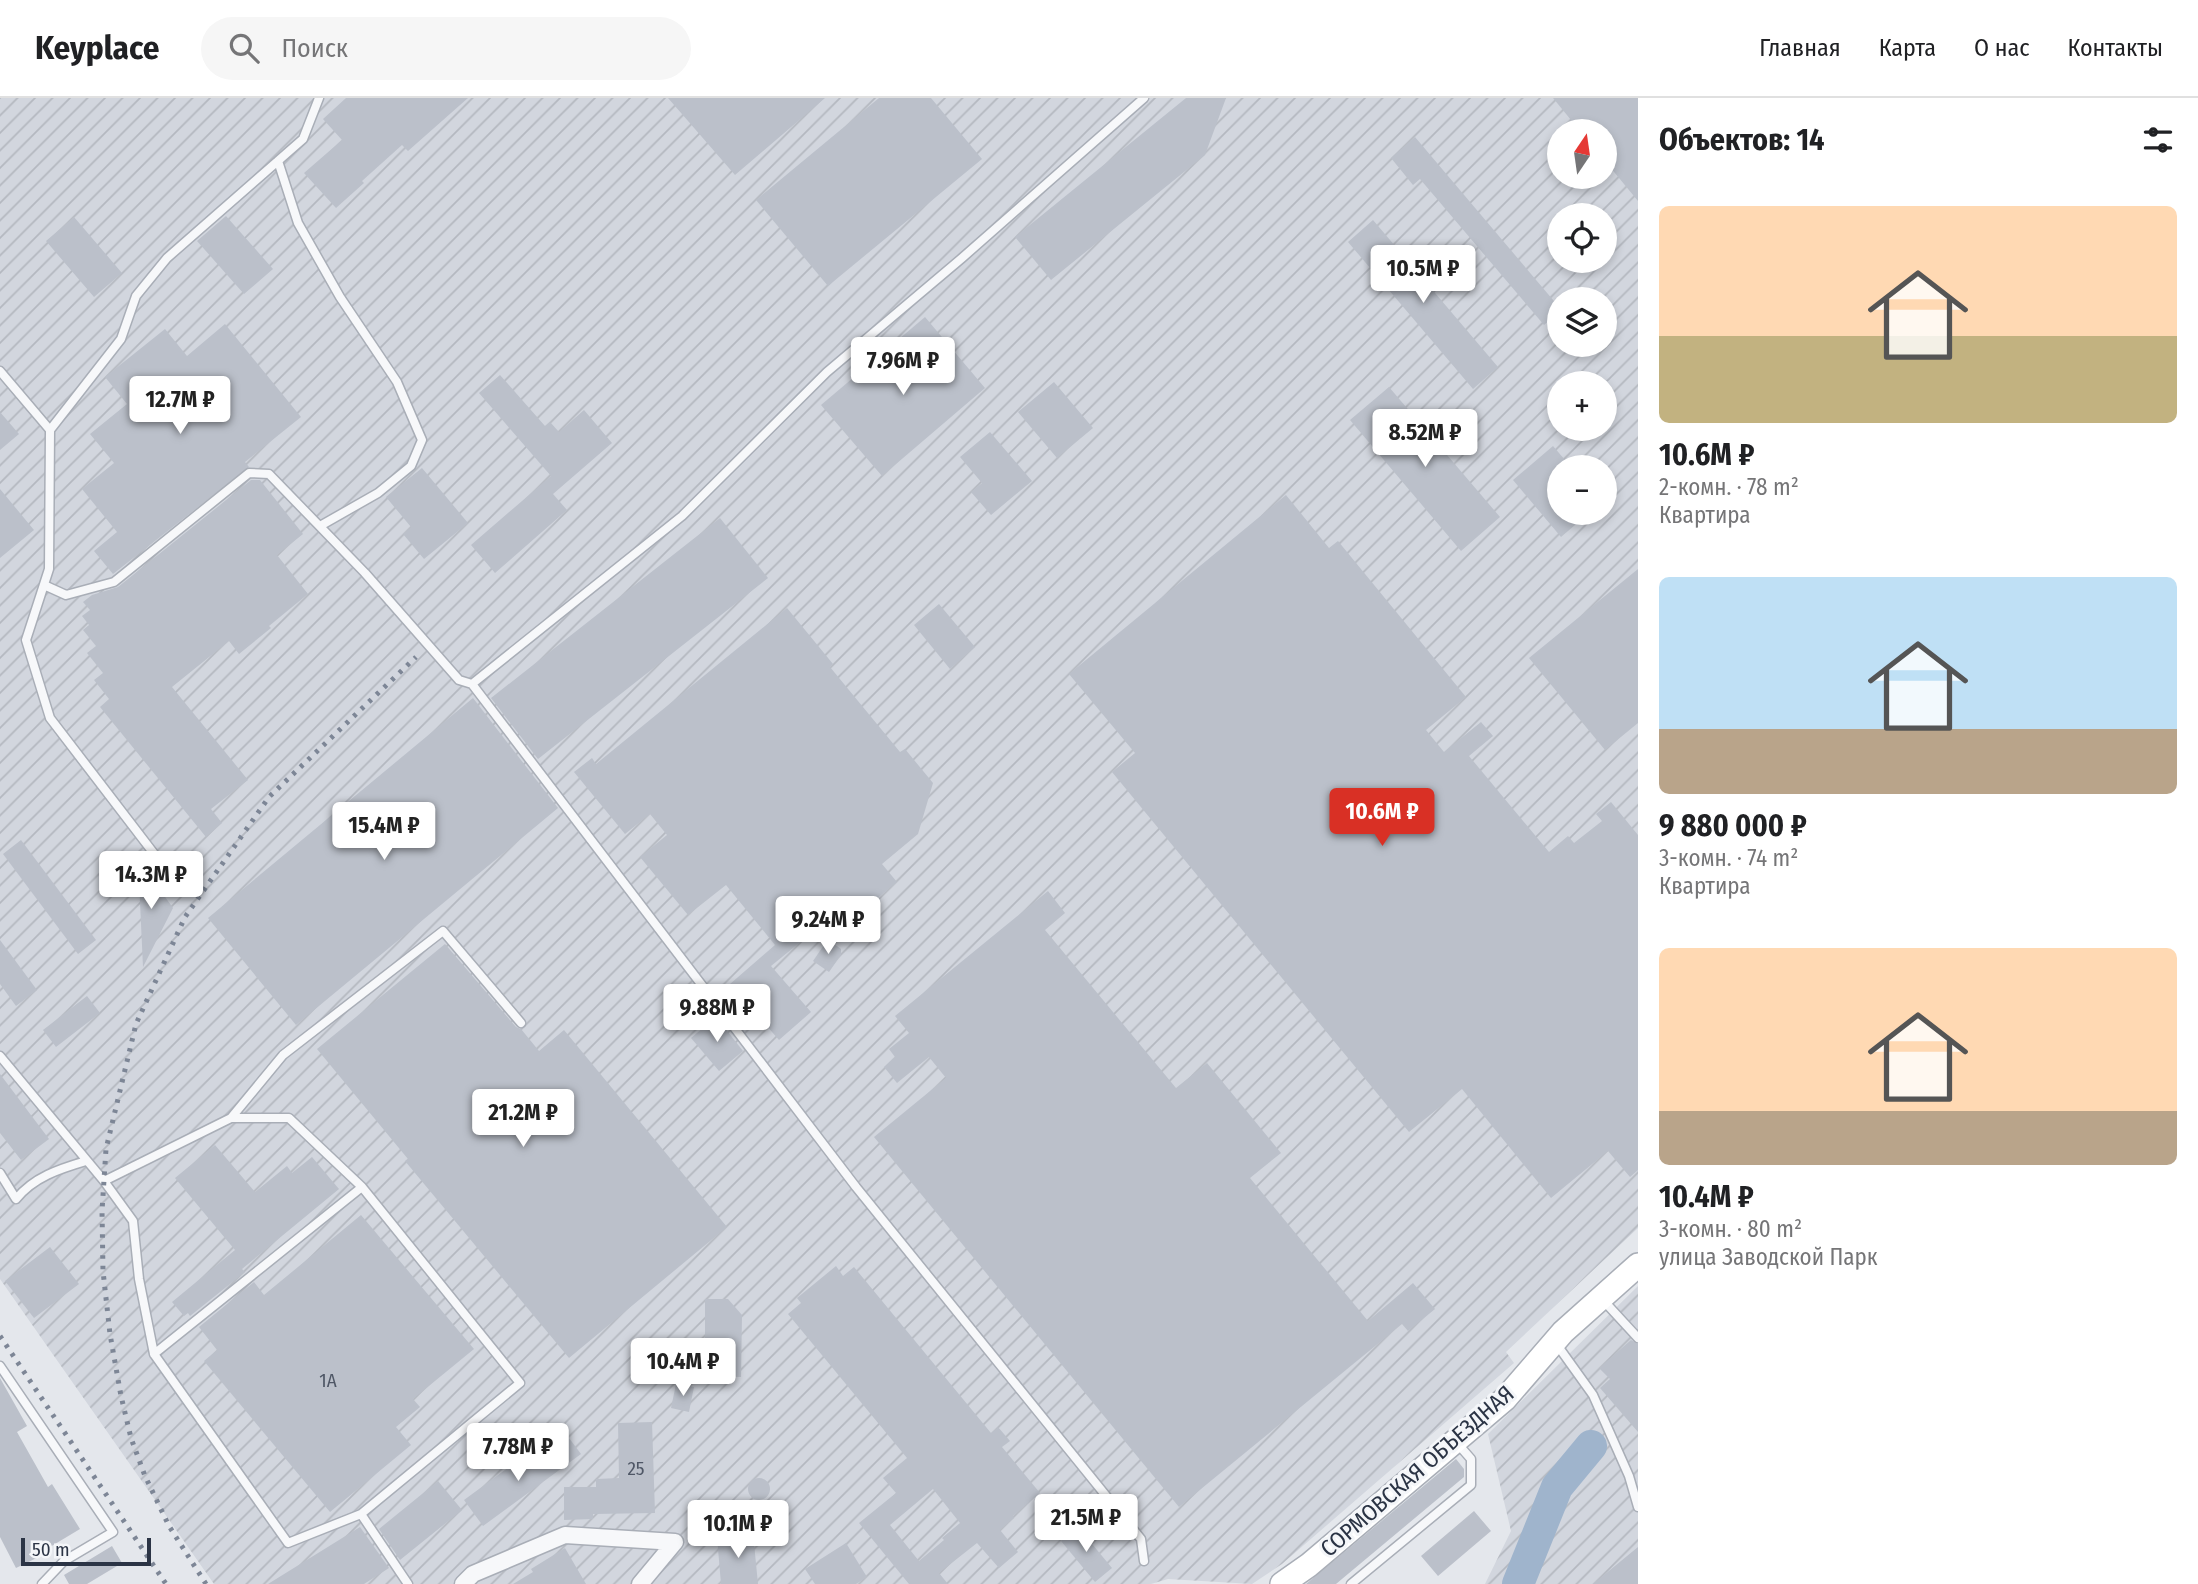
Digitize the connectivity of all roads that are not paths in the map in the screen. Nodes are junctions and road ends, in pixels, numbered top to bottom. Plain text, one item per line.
1 (319, 98) edge
2 (1143, 98) edge
3 (278, 161) junction
4 (0, 370) edge
5 (50, 430) junction
6 (320, 526) junction
7 (44, 584) junction
8 (472, 684) junction
9 (178, 885) dead end
10 (521, 1023) dead end
11 (0, 1056) edge
12 (231, 1118) junction
13 (86, 1161) junction
14 (0, 1173) edge
15 (104, 1181) junction
16 (362, 1188) junction
17 (1638, 1265) edge
18 (1601, 1298) junction
19 (1638, 1338) edge
20 (1555, 1342) junction
21 (154, 1354) junction
22 (0, 1366) edge
23 (1455, 1440) junction
24 (1638, 1507) edge
25 (362, 1514) junction
26 (1144, 1561) dead end
27 (51, 1580) edge
28 (42, 1584) edge
29 (408, 1584) edge
30 (463, 1584) edge
31 (640, 1584) edge
32 (1282, 1584) edge
33 (1351, 1584) edge

1 - 3 lane
2 - 8 lane
3 - 5 lane
3 - 6 lane
4 - 5 lane
5 - 7 lane
6 - 7 lane
6 - 8 lane
7 - 9 lane
8 - 26 lane
10 - 12 lane
11 - 13 lane
12 - 15 lane
12 - 16 lane
13 - 14 lane
13 - 15 lane
15 - 21 lane
16 - 21 lane
16 - 25 lane
17 - 18 street, СОРМОВСКАЯ ОБЪЕЗДНАЯ
18 - 19 lane
18 - 20 street, СОРМОВСКАЯ ОБЪЕЗДНАЯ
20 - 23 street, СОРМОВСКАЯ ОБЪЕЗДНАЯ
20 - 24 lane
21 - 25 lane
22 - 27 lane
23 - 32 street, СОРМОВСКАЯ ОБЪЕЗДНАЯ
23 - 33 lane
25 - 29 lane
27 - 28 lane
30 - 31 street

